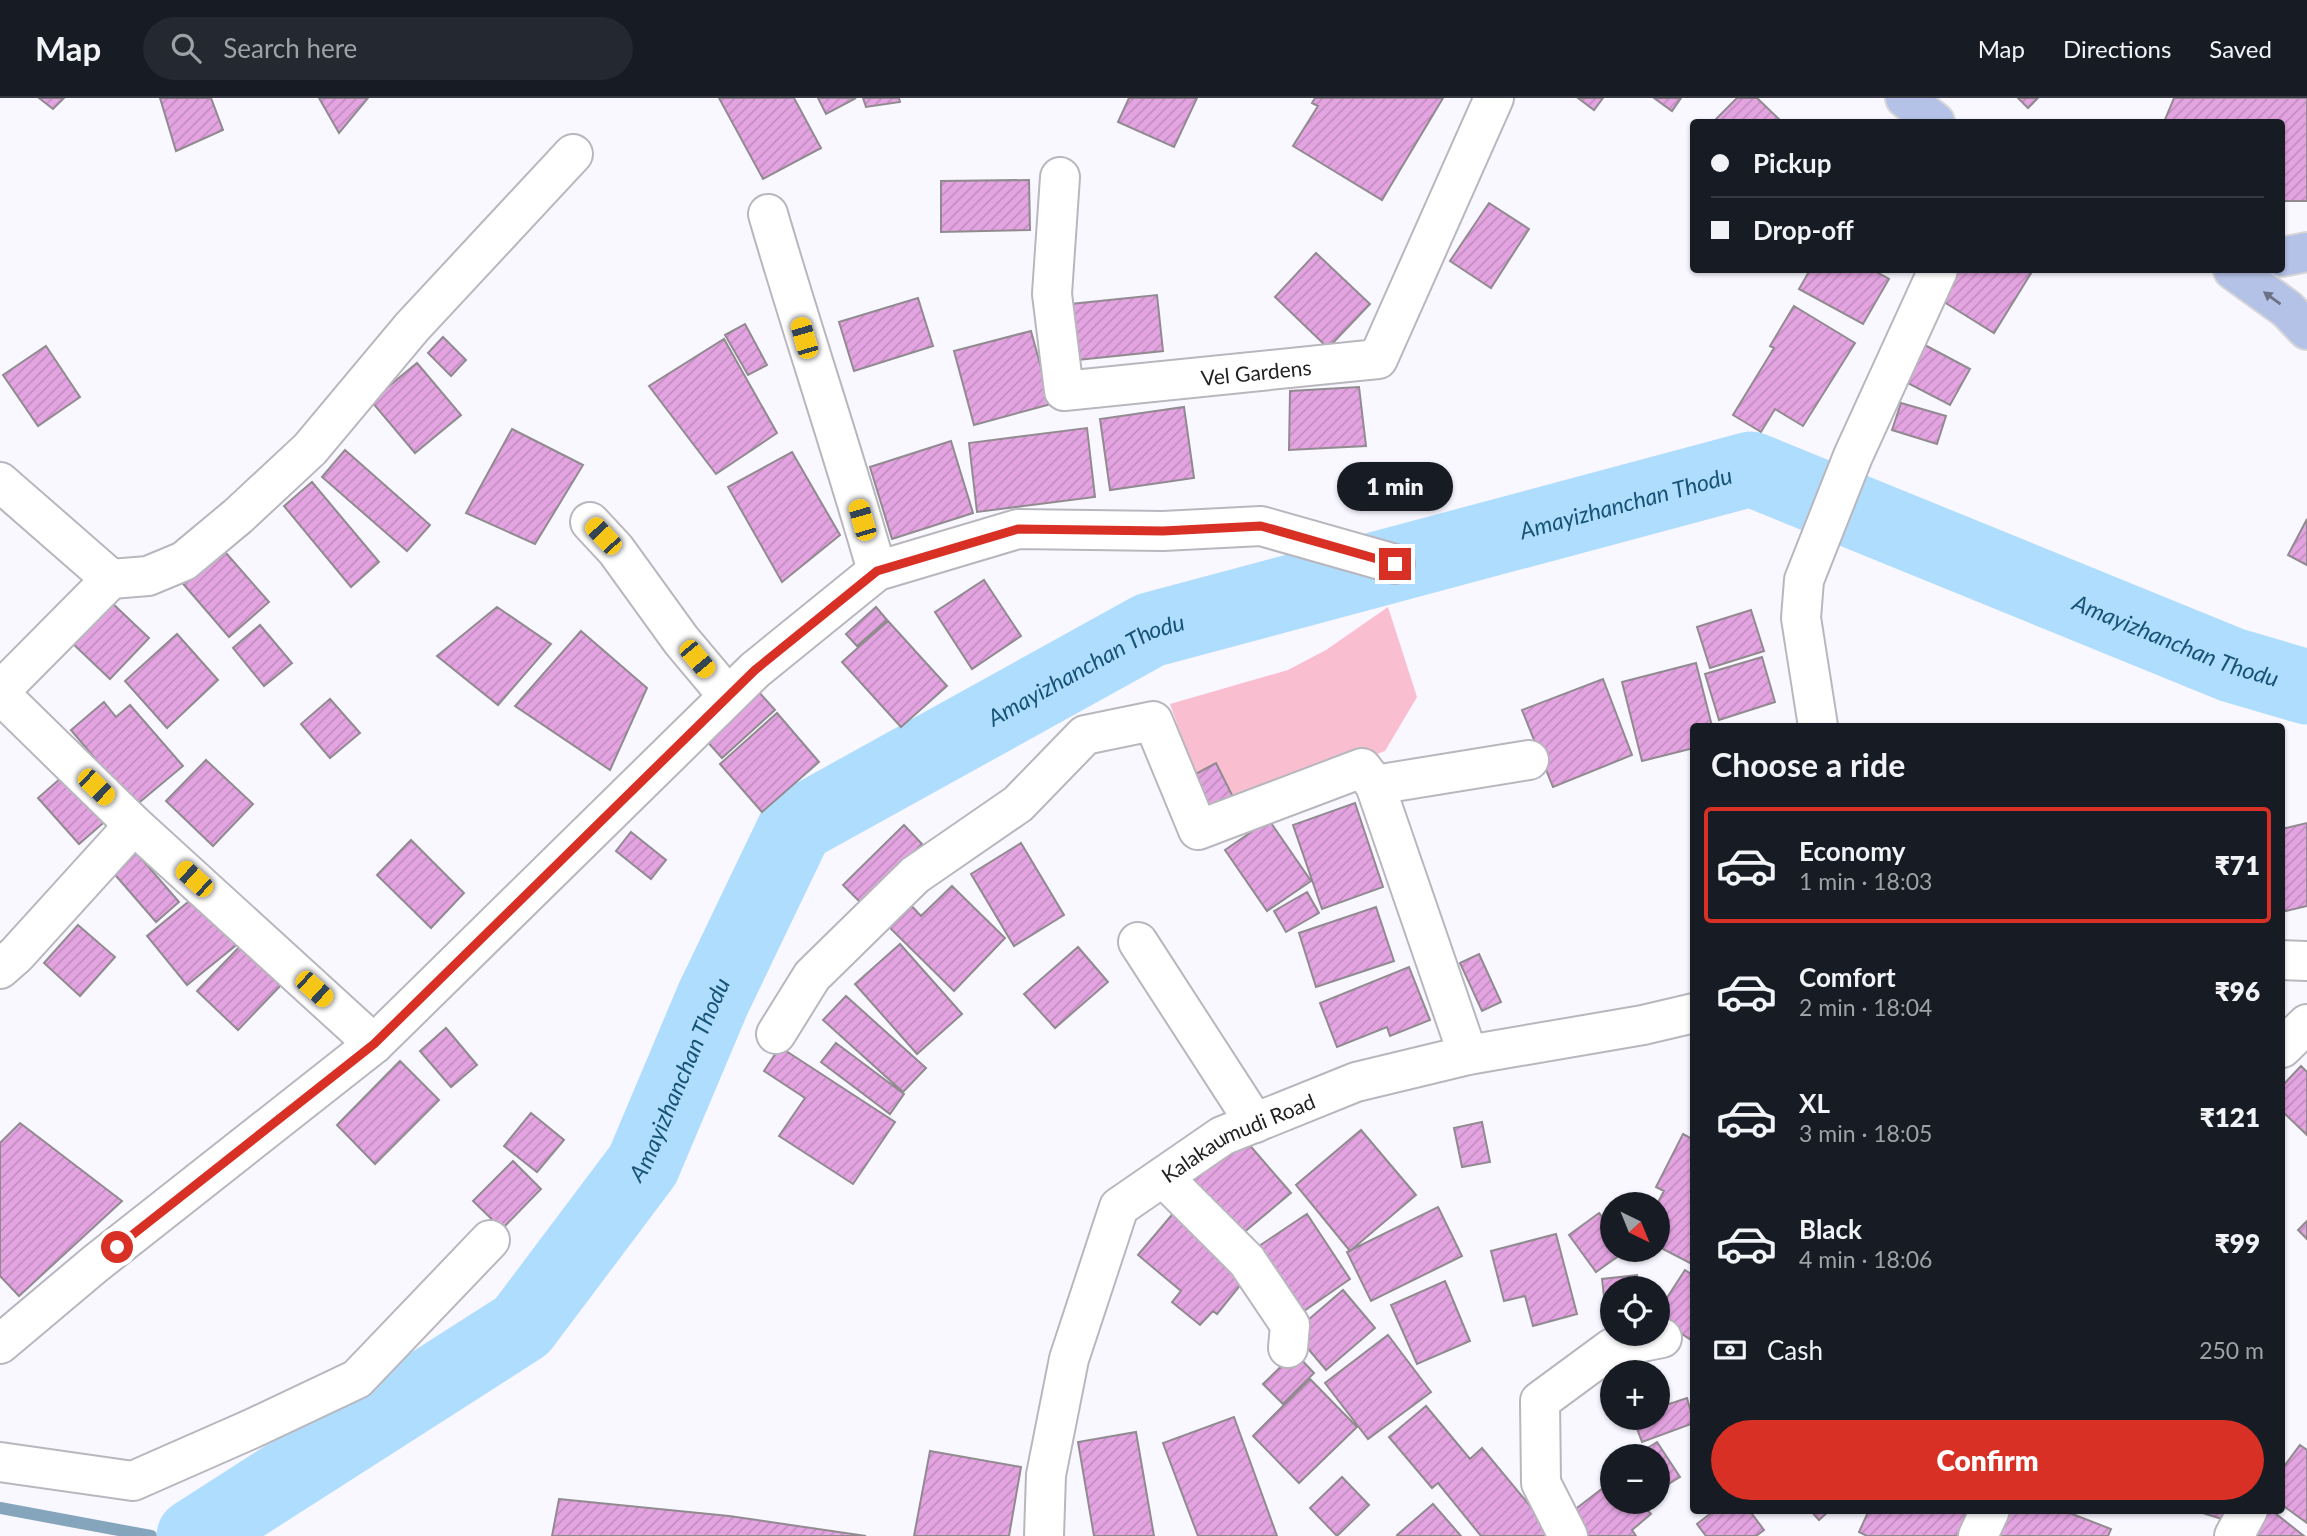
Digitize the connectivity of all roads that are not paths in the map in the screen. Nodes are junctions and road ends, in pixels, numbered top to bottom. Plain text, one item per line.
1 (1494, 98) edge
2 (1905, 98) edge
3 (1931, 119) edge
4 (573, 154) dead end
5 (1060, 177) dead end
6 (768, 214) dead end
7 (2307, 253) edge
8 (2285, 257) edge
9 (1937, 273) edge
10 (2237, 273) edge
11 (2307, 330) edge
12 (0, 482) edge
13 (590, 522) dead end
14 (1395, 564) dead end
15 (877, 571) junction
16 (111, 579) junction
17 (0, 692) edge
18 (728, 696) junction
19 (1818, 723) edge
20 (1529, 760) dead end
21 (1375, 785) junction
22 (134, 825) junction
23 (1138, 942) dead end
24 (2285, 960) edge
25 (2307, 961) edge
26 (0, 969) edge
27 (1690, 1014) edge
28 (2307, 1024) edge
29 (776, 1034) dead end
30 (374, 1044) junction
31 (2285, 1045) edge
32 (1468, 1055) junction
33 (1255, 1123) junction
34 (1163, 1177) junction
35 (490, 1240) dead end
36 (0, 1344) edge
37 (1622, 1346) edge
38 (1287, 1348) dead end
39 (0, 1462) edge
40 (1988, 1514) edge
41 (2246, 1514) edge
42 (1044, 1536) edge
43 (1568, 1536) edge
44 (1978, 1536) edge
45 (2234, 1536) edge

1 - 5 street, Vel Gardens
2 - 3 main road
4 - 16 street
6 - 15 street
7 - 8 main road
9 - 19 street
11 -> 10 main road
12 - 16 street
13 - 18 street
14 - 15 street
15 - 18 street
16 - 17 street
17 - 22 street
18 - 30 street
20 - 21 street
21 - 29 street
21 - 32 street
22 - 26 street
22 - 30 street
23 - 33 street
24 - 25 street
27 - 32 street, Kalakaumudi Road
28 - 31 street
30 - 36 street
32 - 33 street, Kalakaumudi Road
33 - 34 street, Kalakaumudi Road
34 - 38 street
34 - 42 street, Kalakaumudi Road
35 - 39 street
37 - 43 street
40 - 44 street
41 - 45 street

